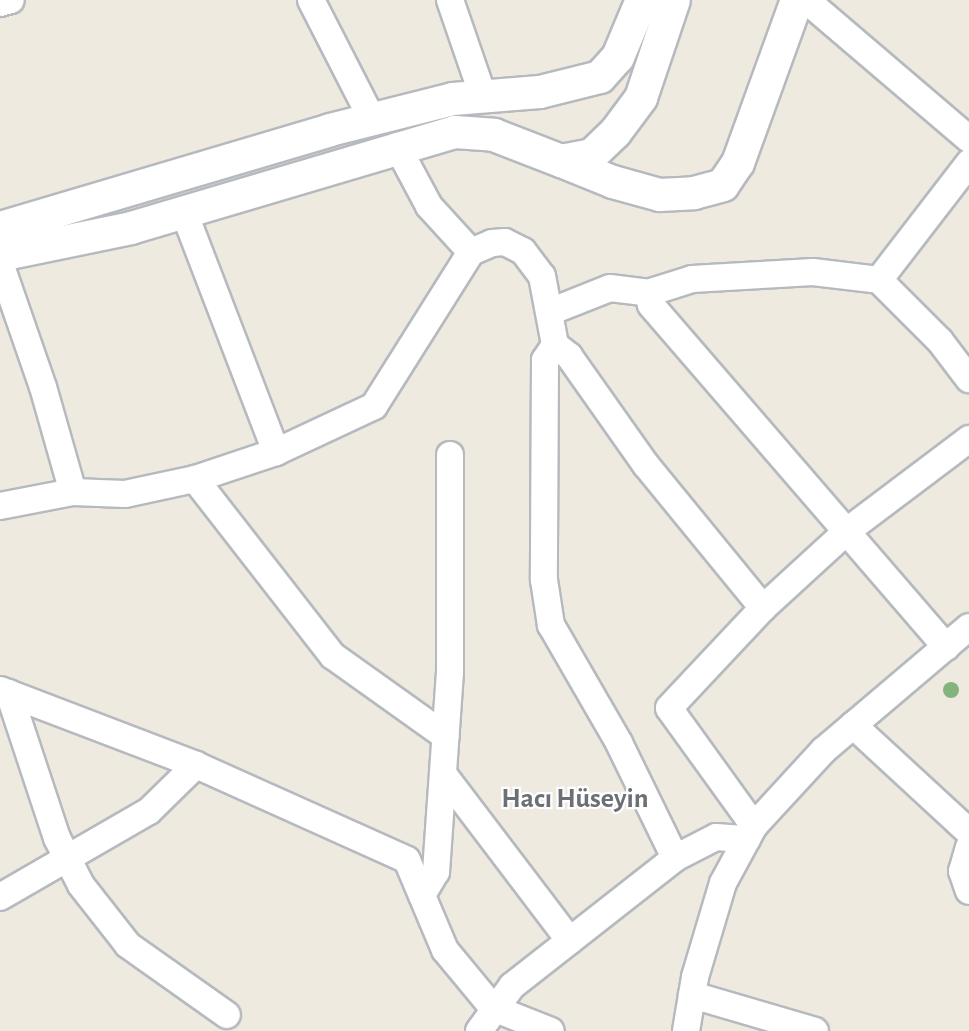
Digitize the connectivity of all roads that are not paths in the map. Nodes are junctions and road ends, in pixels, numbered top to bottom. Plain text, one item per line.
1 (11, 0) edge
2 (310, 0) edge
3 (450, 0) edge
4 (642, 0) edge
5 (674, 0) edge
6 (797, 0) edge
7 (806, 0) edge
8 (0, 3) edge
9 (483, 96) junction
10 (372, 119) junction
11 (969, 139) edge
12 (397, 146) junction
13 (561, 160) junction
14 (969, 163) edge
15 (184, 212) junction
16 (0, 228) edge
17 (471, 252) junction
18 (0, 255) edge
19 (0, 263) edge
20 (879, 280) junction
21 (648, 293) junction
22 (552, 311) junction
23 (555, 345) junction
24 (969, 379) edge
25 (969, 439) edge
26 (276, 452) junction
27 (450, 454) dead end
28 (195, 479) junction
29 (73, 492) junction
30 (0, 506) edge
31 (847, 531) junction
32 (764, 608) junction
33 (969, 627) edge
34 (946, 647) junction
35 (4, 692) edge
36 (853, 726) junction
37 (445, 736) junction
38 (196, 765) junction
39 (444, 775) junction
40 (969, 832) edge
41 (750, 833) junction
42 (969, 847) edge
43 (675, 858) junction
44 (69, 859) junction
45 (969, 891) edge
46 (422, 895) junction
47 (0, 897) edge
48 (570, 941) junction
49 (692, 995) junction
50 (493, 1008) junction
51 (227, 1015) dead end
52 (479, 1031) edge
53 (551, 1031) edge
54 (686, 1031) edge
55 (815, 1031) edge

1 - 8 street
2 - 10 street
3 - 9 street
4 - 9 street
5 - 13 street
6 - 13 street
7 - 11 street
9 - 10 street
10 - 16 street
12 - 13 street
12 - 15 street
12 - 17 street
14 - 20 street
15 - 18 street
15 - 26 street
17 - 22 street
17 - 26 street
19 - 29 street
20 - 21 street
20 - 24 street
21 - 22 street
21 - 31 street
22 - 23 street
23 - 32 street
23 - 43 street
25 - 31 street
26 - 28 street
27 - 37 street
28 - 29 street
28 - 37 street
29 - 30 street
31 - 32 street
31 - 34 street
32 - 41 street
33 - 34 street
34 - 36 street
35 - 38 street
35 - 44 street
36 - 40 street
36 - 41 street
37 - 39 street
38 - 44 street
38 - 46 street
39 - 46 street
39 - 48 street
41 - 43 street
41 - 49 street
42 - 45 street
43 - 48 street
44 - 47 street
44 - 51 street
46 - 50 street
48 - 50 street
49 - 54 street
49 - 55 street
50 - 52 street
50 - 53 street

